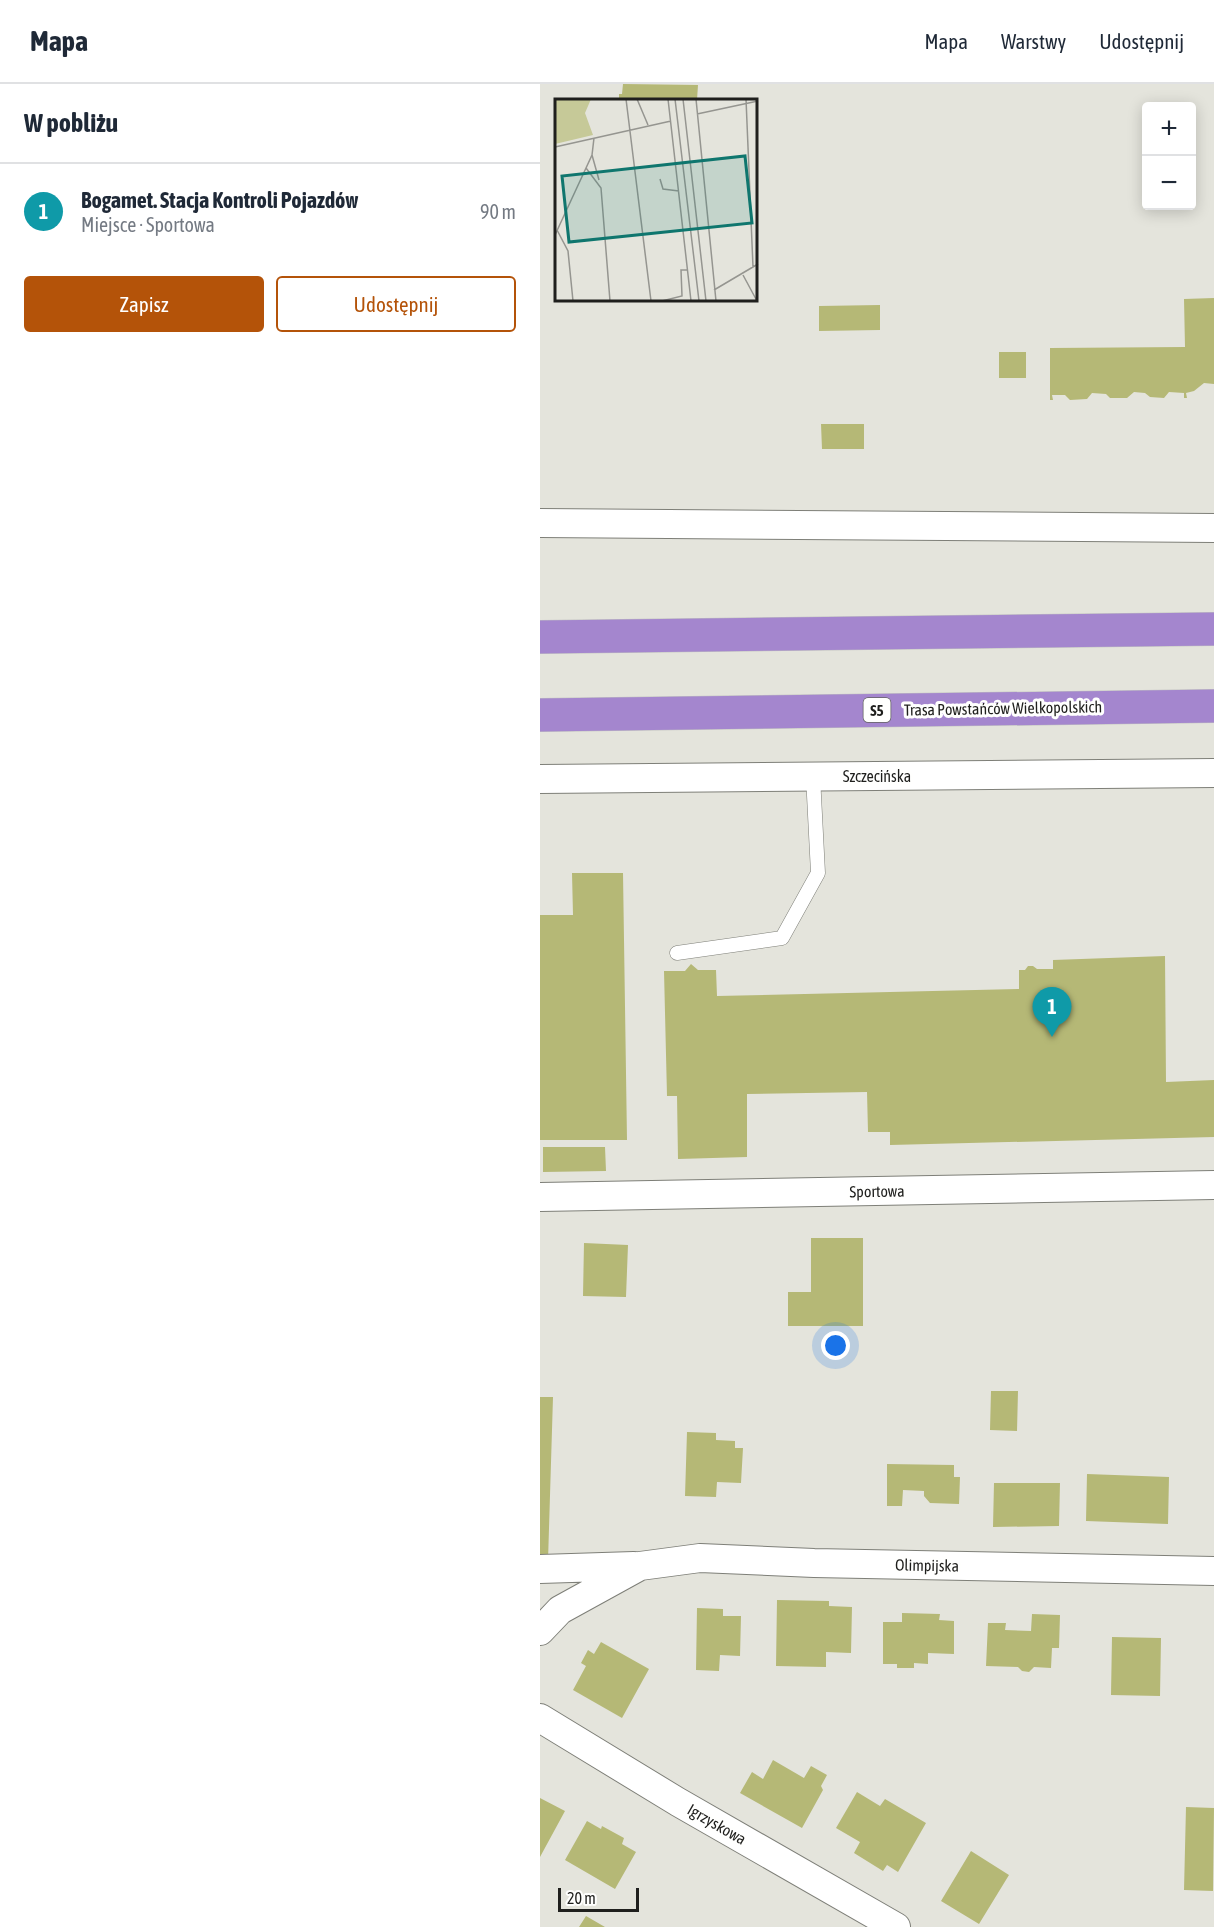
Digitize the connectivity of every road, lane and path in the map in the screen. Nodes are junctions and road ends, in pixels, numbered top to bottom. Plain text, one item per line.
1 (540, 524) edge
2 (1214, 528) edge
3 (1214, 628) edge
4 (540, 637) edge
5 (1214, 706) edge
6 (540, 715) edge
7 (1214, 773) edge
8 (813, 776) junction
9 (540, 779) edge
10 (677, 953) dead end
11 (1214, 1185) edge
12 (540, 1197) edge
13 (640, 1566) junction
14 (540, 1569) edge
15 (1214, 1571) edge
16 (540, 1631) edge
17 (540, 1718) edge
18 (896, 1927) edge

1 - 2 street
3 - 4 highway
5 - 6 highway, Trasa Powstańców Wielkopolskich / S5
7 - 8 street, Szczecińska
8 - 9 street, Szczecińska
8 - 10 lane
11 - 12 street, Sportowa
13 - 14 street, Olimpijska
13 - 15 street, Olimpijska
13 - 16 street, Olimpijska
17 - 18 street, Igrzyskowa

